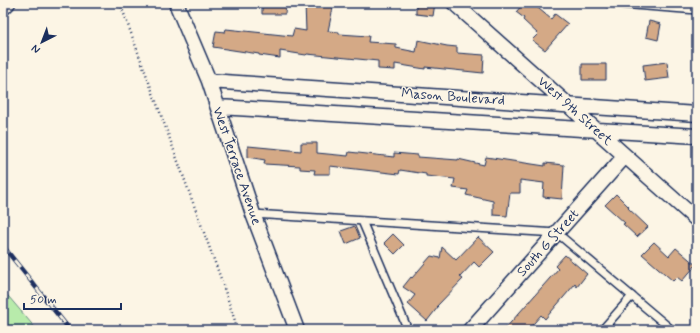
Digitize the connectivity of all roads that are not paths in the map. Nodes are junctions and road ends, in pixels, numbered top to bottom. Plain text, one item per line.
1 (8, 3) edge
2 (176, 3) edge
3 (454, 3) edge
4 (608, 3) edge
5 (3, 8) edge
6 (697, 10) edge
7 (209, 81) junction
8 (568, 105) junction
9 (218, 108) junction
10 (697, 114) edge
11 (597, 131) junction
12 (697, 136) edge
13 (625, 156) junction
14 (253, 214) junction
15 (697, 220) edge
16 (362, 221) junction
17 (557, 233) junction
18 (632, 296) junction
19 (297, 330) edge
20 (408, 330) edge
21 (470, 330) edge
22 (602, 330) edge
23 (672, 330) edge

1 - 5 street
2 - 7 street, West Terrace Avenue
3 - 8 street, West 9th Street
4 - 6 lane
7 - 8 street, Mason Boulevard
7 - 9 street, West Terrace Avenue
8 - 10 street, Mason Boulevard
8 - 11 street, West 9th Street
9 - 11 street, Mason Boulevard
9 - 14 street, West Terrace Avenue
11 - 12 street, Mason Boulevard
11 - 13 street, West 9th Street
13 - 15 street, West 9th Street
13 - 17 street, South G Street
14 - 16 lane
14 - 19 street, West Terrace Avenue
16 - 17 lane
16 - 20 lane
17 - 18 lane
17 - 21 street, South G Street
18 - 22 lane
18 - 23 lane

